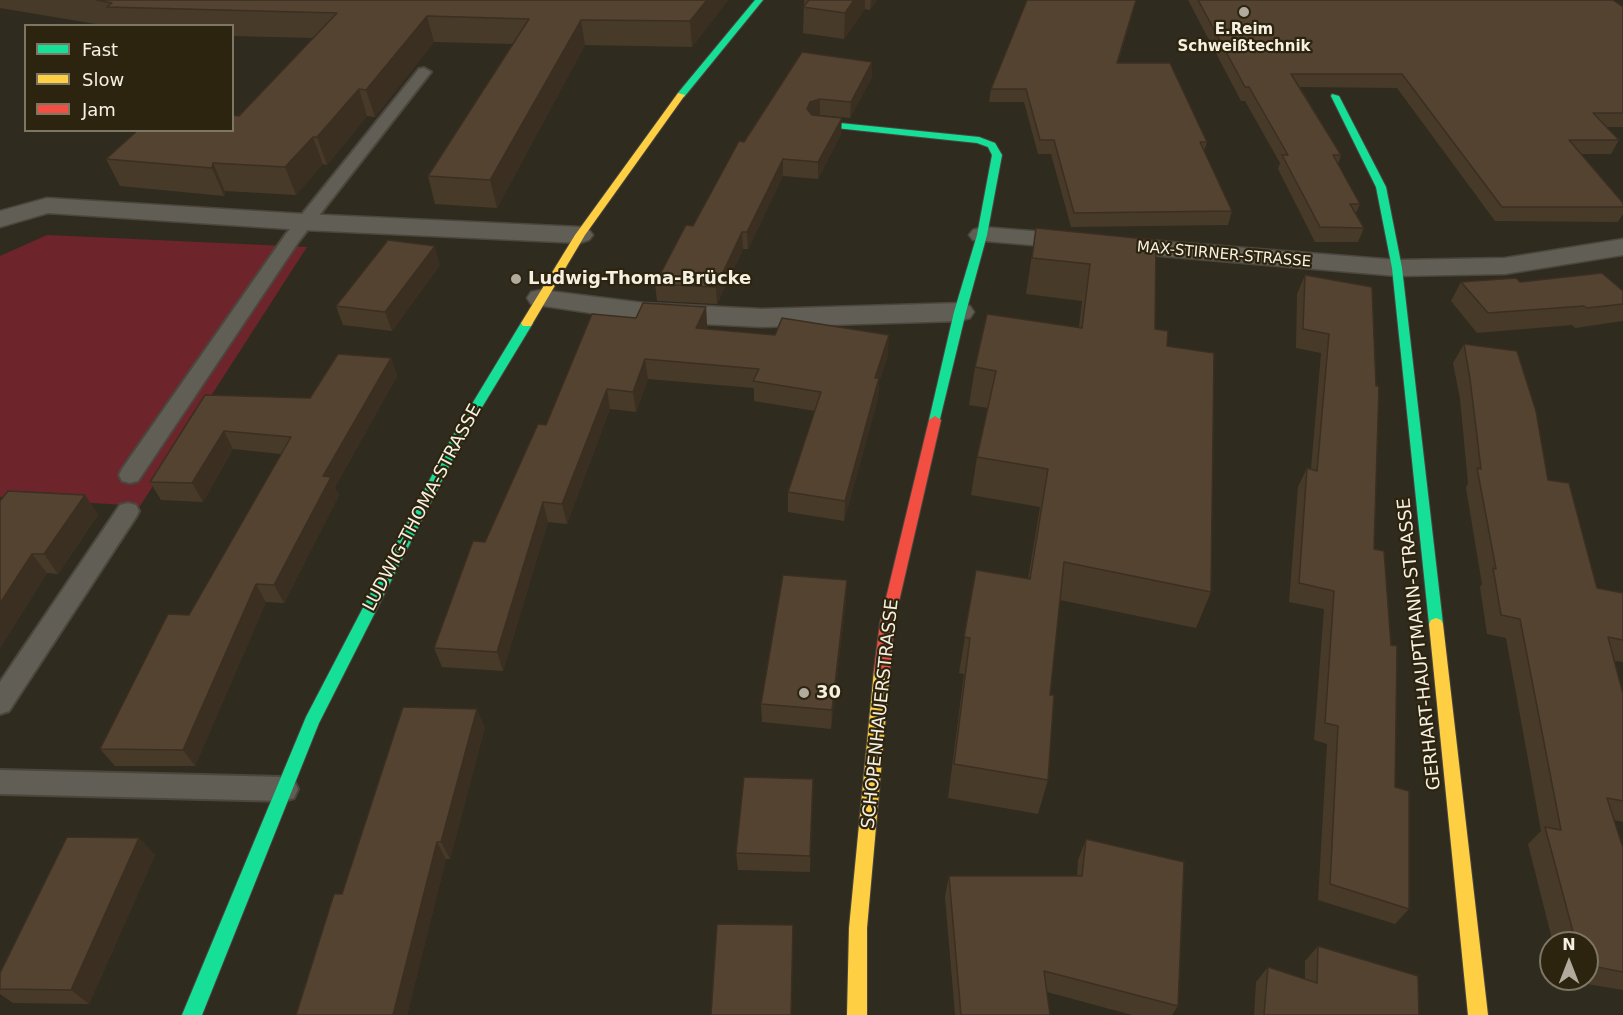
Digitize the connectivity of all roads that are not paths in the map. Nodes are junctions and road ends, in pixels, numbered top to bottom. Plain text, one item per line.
1 (759, 0) edge
2 (424, 72) dead end
3 (1335, 96) dead end
4 (820, 124) edge
5 (0, 219) edge
6 (304, 222) junction
7 (982, 235) junction
8 (580, 236) junction
9 (1623, 248) edge
10 (1397, 268) junction
11 (541, 298) junction
12 (960, 312) junction
13 (130, 475) dead end
14 (128, 511) dead end
15 (0, 704) edge
16 (0, 782) edge
17 (284, 789) junction
18 (192, 1015) edge
19 (857, 1015) edge
20 (1479, 1015) edge

1 - 8 street, LUDWIG-THOMA-STRASSE
2 - 6 lane
3 - 10 street, GERHART-HAUPTMANN-STRASSE
4 - 7 street
5 - 6 street
6 - 8 street
6 - 13 lane
7 - 10 street, MAX-STIRNER-STRASSE
7 - 12 street, SCHOPENHAUERSTRASSE
8 - 11 street, LUDWIG-THOMA-STRASSE
9 - 10 street, MAX-STIRNER-STRASSE
10 - 20 street, GERHART-HAUPTMANN-STRASSE
11 - 12 street
11 - 17 street, LUDWIG-THOMA-STRASSE
12 - 19 street, SCHOPENHAUERSTRASSE
14 - 15 lane
16 - 17 lane
17 - 18 street, LUDWIG-THOMA-STRASSE

